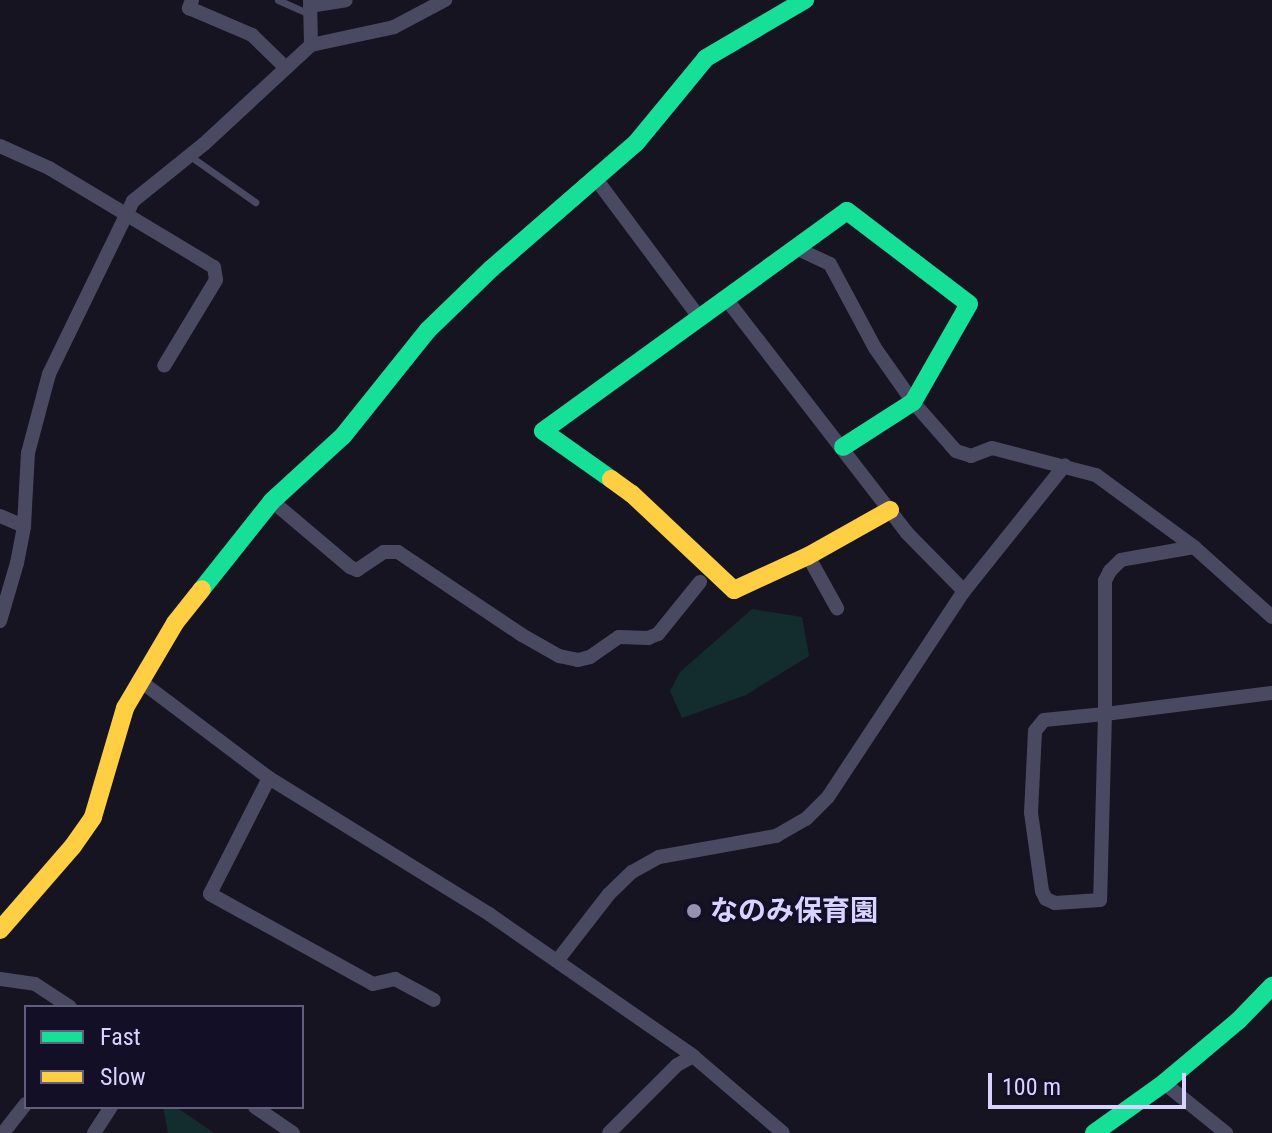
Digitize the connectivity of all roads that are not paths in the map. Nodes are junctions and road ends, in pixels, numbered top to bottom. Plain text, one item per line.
1 (192, 0) edge
2 (278, 0) edge
3 (346, 0) edge
4 (445, 0) edge
5 (805, 0) edge
6 (310, 7) edge
7 (311, 45) junction
8 (286, 68) junction
9 (0, 146) edge
10 (190, 156) junction
11 (596, 179) junction
12 (255, 202) dead end
13 (126, 213) junction
14 (798, 249) junction
15 (727, 300) junction
16 (699, 317) junction
17 (164, 366) dead end
18 (913, 402) junction
19 (843, 447) junction
20 (1065, 465) junction
21 (272, 501) junction
22 (890, 510) junction
23 (0, 516) edge
24 (24, 526) junction
25 (1194, 547) junction
26 (808, 556) junction
27 (700, 582) dead end
28 (964, 591) junction
29 (837, 608) dead end
30 (1272, 617) edge
31 (0, 621) edge
32 (139, 680) junction
33 (1272, 693) edge
34 (1105, 714) junction
35 (269, 778) junction
36 (0, 930) edge
37 (557, 961) junction
38 (0, 979) edge
39 (1272, 986) edge
40 (434, 1000) dead end
41 (67, 1005) edge
42 (693, 1056) junction
43 (1164, 1083) junction
44 (24, 1107) edge
45 (110, 1109) edge
46 (258, 1109) edge
47 (3, 1133) edge
48 (94, 1133) edge
49 (293, 1133) edge
50 (609, 1133) edge
51 (783, 1133) edge
52 (1094, 1133) edge
53 (1226, 1133) edge

1 - 8 street
2 - 6 lane
3 - 6 street
4 - 7 street
5 - 11 street
6 - 7 street
7 - 8 street
8 - 10 street
9 - 13 street
10 - 12 lane
10 - 13 street
11 - 16 street
11 - 21 street
13 - 17 street
13 - 24 street
14 - 15 street
14 - 18 street
14 - 18 street
15 - 16 street
15 - 19 street
16 - 26 street
18 - 19 street
18 - 20 street
19 - 22 street
20 - 25 street
20 - 28 street
21 - 27 street
21 - 32 street
22 - 26 street
22 - 28 street
23 - 24 street
24 - 31 street
25 - 30 street
25 - 34 street
26 - 29 street
28 - 37 street
32 - 35 street
32 - 36 street
33 - 34 street
34 - 34 street
35 - 37 street
35 - 40 street
37 - 42 street
38 - 41 street
39 - 43 street
42 - 50 street
42 - 51 street
43 - 52 street
43 - 53 street
44 - 47 street
45 - 48 street
46 - 49 street

